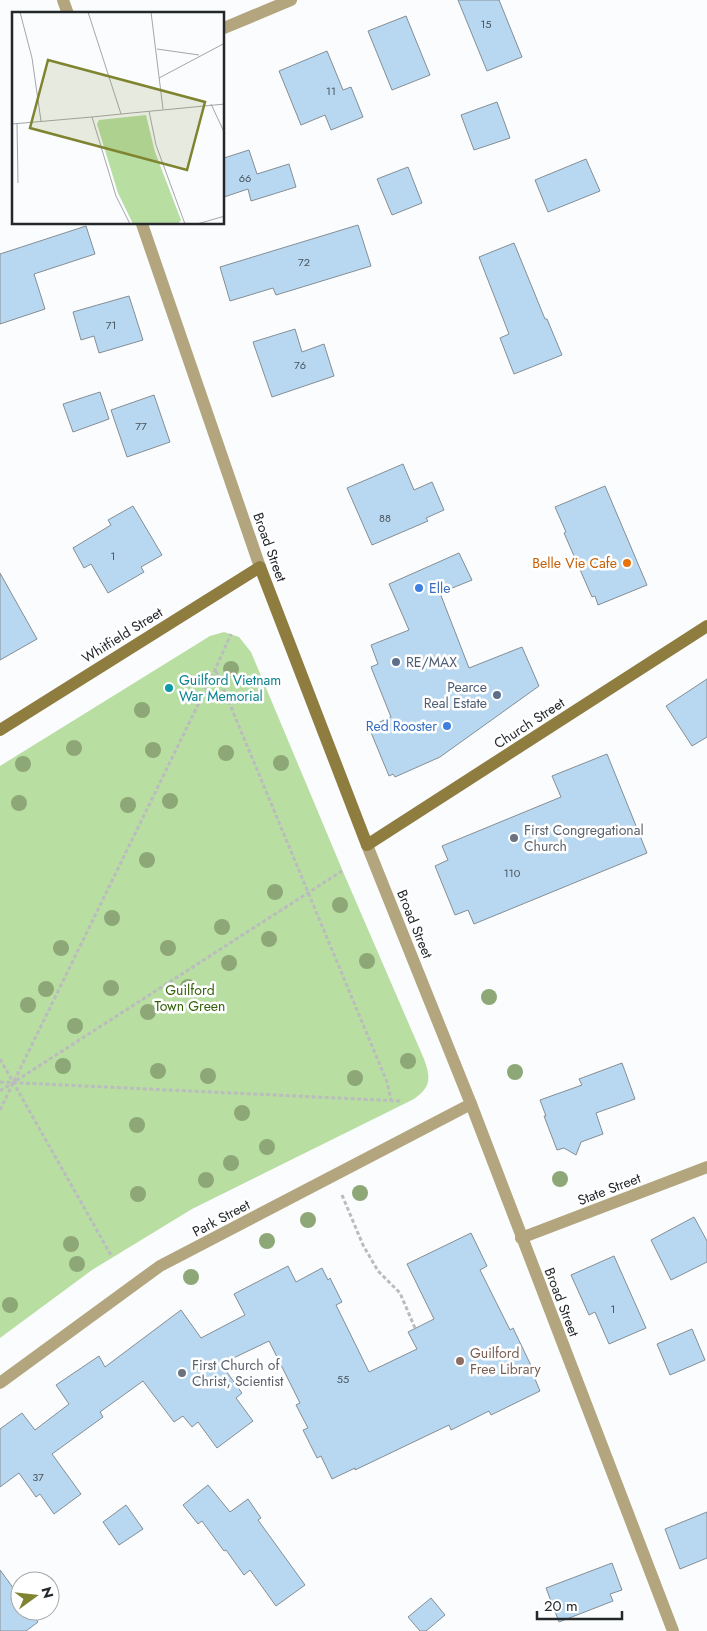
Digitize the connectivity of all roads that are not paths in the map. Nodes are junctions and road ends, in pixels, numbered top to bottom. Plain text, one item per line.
1 (63, 0) edge
2 (291, 0) edge
3 (67, 12) edge
4 (225, 28) edge
5 (142, 225) edge
6 (260, 567) junction
7 (707, 626) edge
8 (0, 730) edge
9 (367, 845) junction
10 (471, 1104) junction
11 (707, 1166) edge
12 (521, 1238) junction
13 (0, 1383) edge
14 (673, 1631) edge

1 - 3 street
2 - 4 street
5 - 6 street, Broad Street
6 - 8 main road, Whitfield Street
6 - 9 main road, Broad Street
7 - 9 main road, Church Street
9 - 10 street, Broad Street
10 - 12 street, Broad Street
10 - 13 street, Park Street
11 - 12 street, State Street
12 - 14 street, Broad Street

